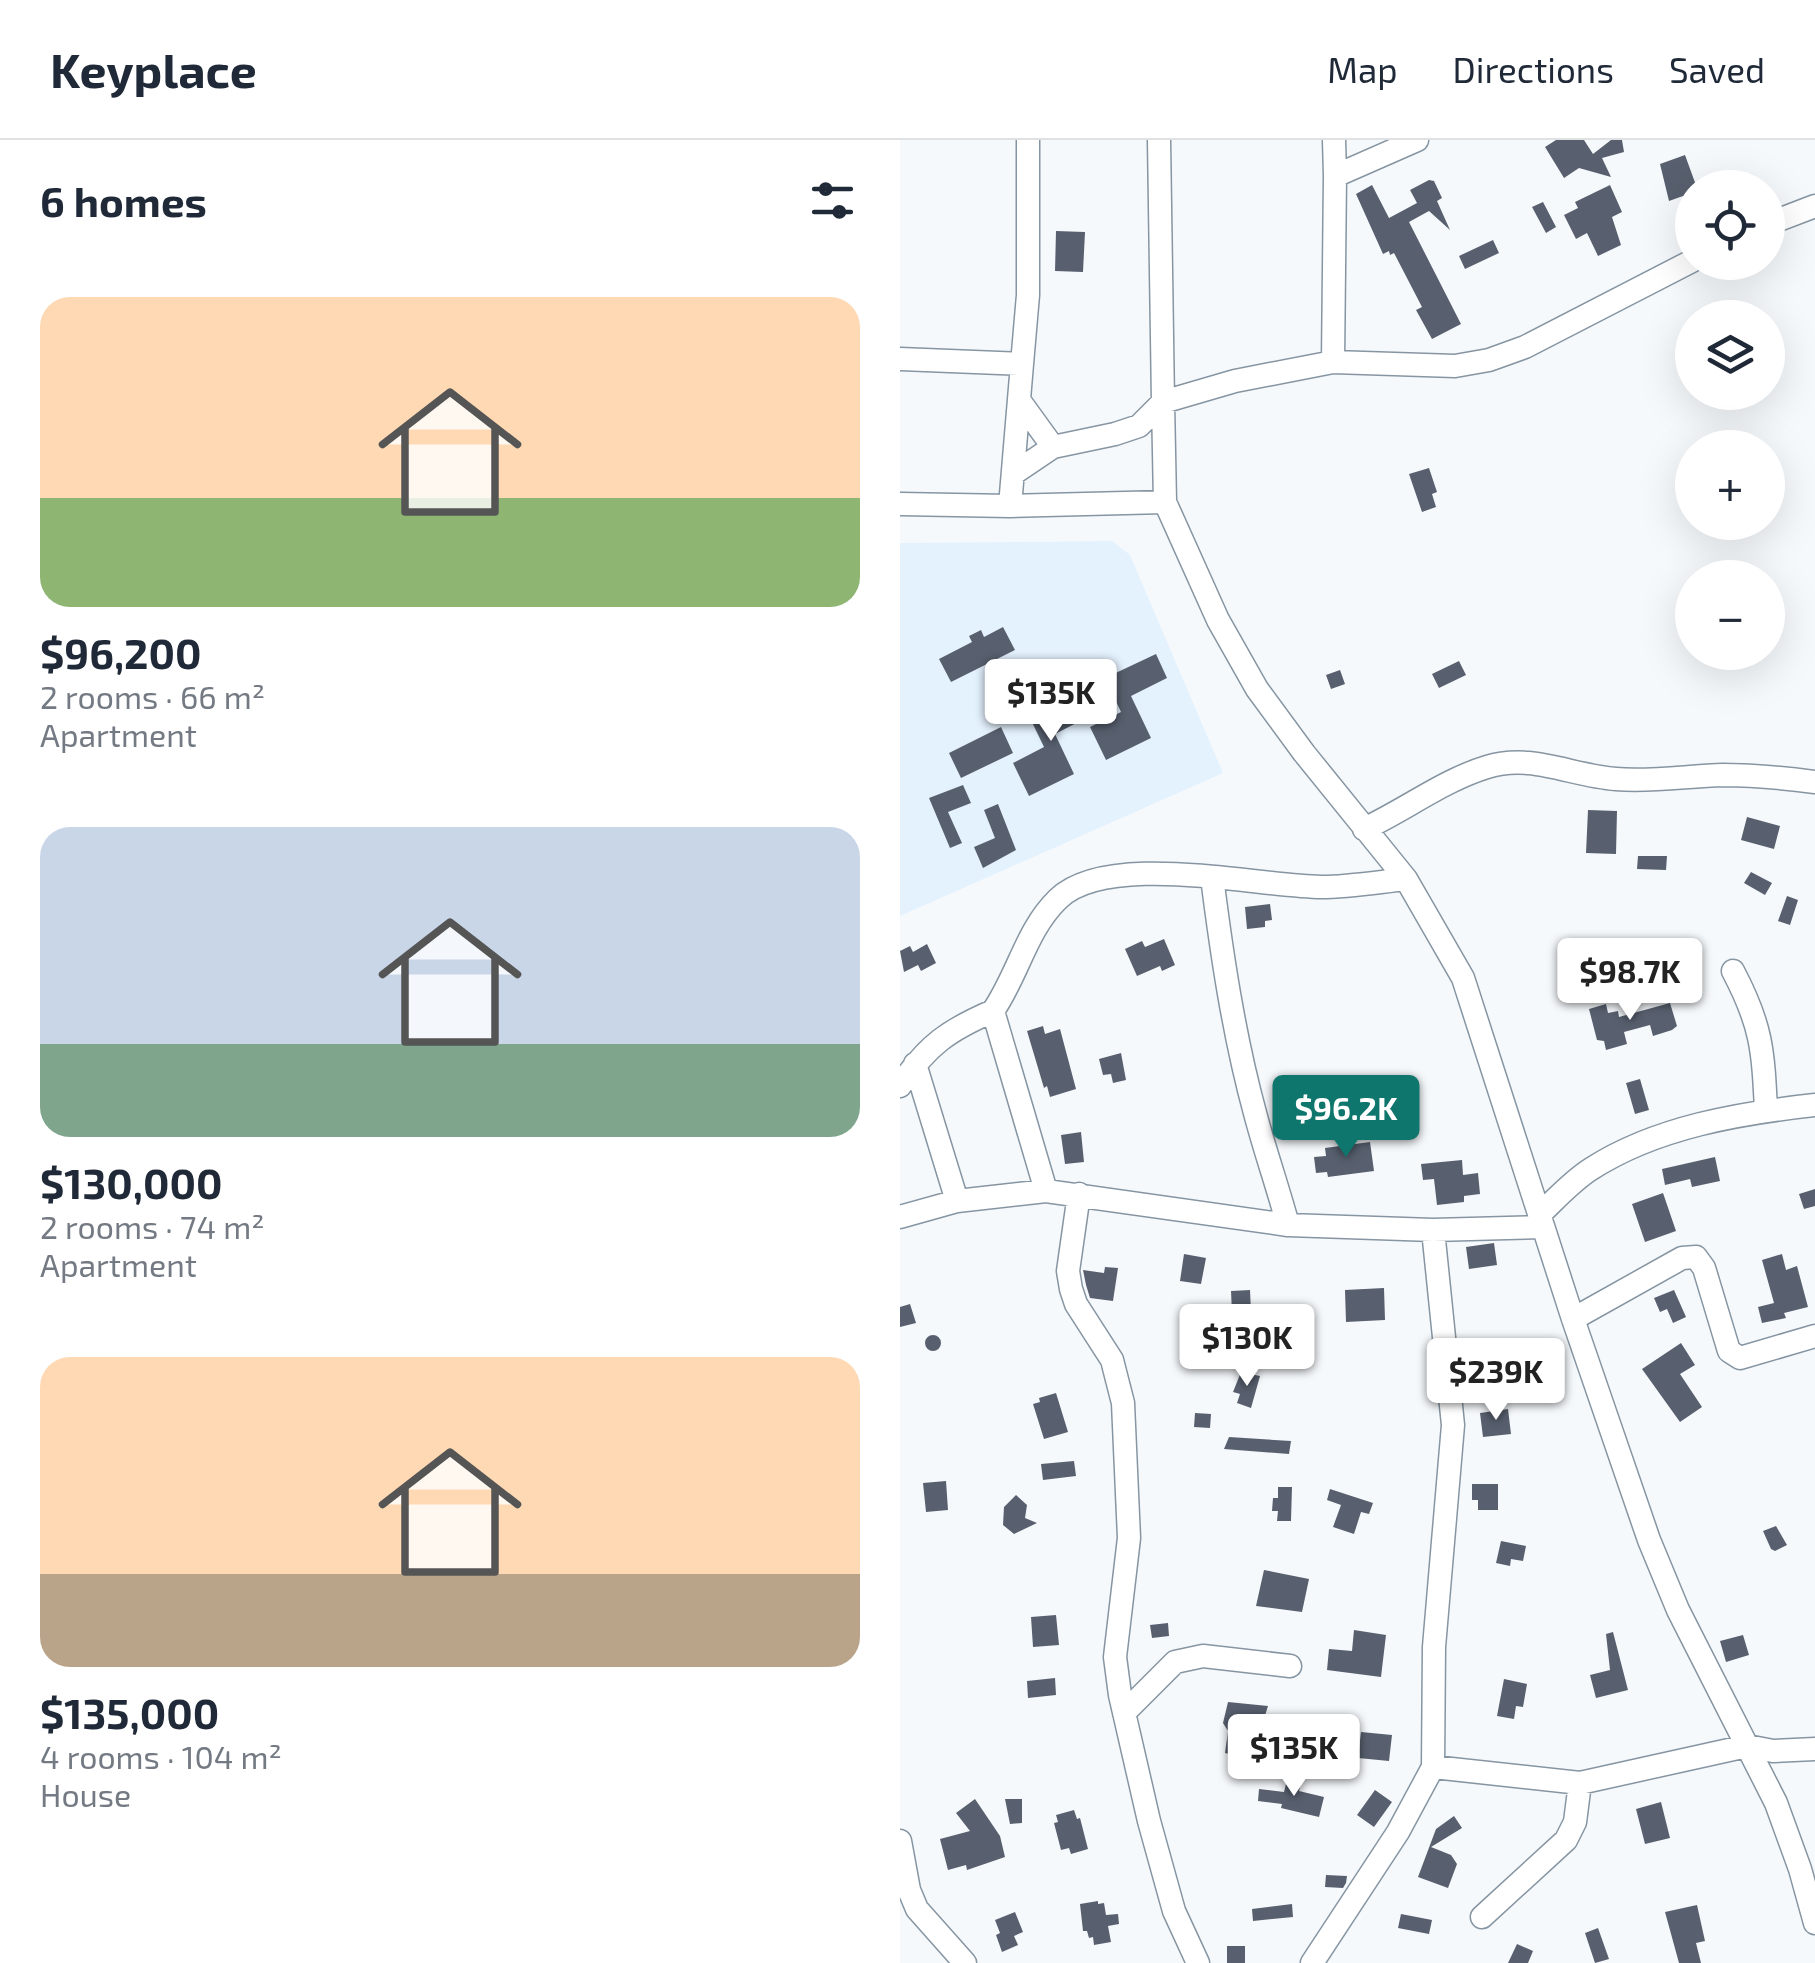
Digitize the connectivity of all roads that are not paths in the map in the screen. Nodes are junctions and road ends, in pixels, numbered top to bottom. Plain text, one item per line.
1 (1028, 140) edge
2 (1159, 140) edge
3 (1334, 140) edge
4 (1417, 140) edge
5 (1336, 176) junction
6 (1815, 206) edge
7 (1785, 217) edge
8 (1675, 271) edge
9 (900, 359) edge
10 (1333, 362) junction
11 (1022, 364) junction
12 (1019, 400) junction
13 (1163, 402) junction
14 (1053, 447) junction
15 (1014, 474) junction
16 (1165, 502) junction
17 (900, 504) edge
18 (1010, 506) junction
19 (1815, 782) edge
20 (1364, 830) junction
21 (1212, 877) junction
22 (1406, 880) junction
23 (1734, 971) dead end
24 (994, 1011) junction
25 (915, 1064) junction
26 (900, 1086) edge
27 (1815, 1105) edge
28 (1766, 1110) junction
29 (1046, 1191) junction
30 (1079, 1194) junction
31 (956, 1201) junction
32 (900, 1217) edge
33 (1541, 1221) junction
34 (1288, 1225) junction
35 (1433, 1230) junction
36 (1573, 1319) junction
37 (1815, 1336) edge
38 (1290, 1666) dead end
39 (1124, 1713) junction
40 (1748, 1746) junction
41 (1815, 1749) edge
42 (1433, 1766) junction
43 (1580, 1782) junction
44 (900, 1840) edge
45 (1808, 1874) edge
46 (1482, 1917) dead end
47 (1815, 1923) edge
48 (965, 1963) edge
49 (1198, 1963) edge
50 (1312, 1963) edge

1 - 11 street
2 - 13 street
3 - 5 street
4 - 5 street
5 - 10 street
6 - 7 street
8 - 10 street
9 - 11 street
10 - 13 street
11 - 12 street
12 - 14 street
12 - 15 street
13 - 14 street
13 - 16 street
14 - 15 street
15 - 18 street
16 - 18 street
16 - 20 street
17 - 18 street
19 - 20 street
20 - 22 street
21 - 22 street
21 - 24 street
21 - 34 street
22 - 33 street
23 - 28 street
24 - 25 street
24 - 29 street
25 - 26 street
25 - 31 street
27 - 28 street
28 - 33 street
29 - 30 street
29 - 31 street
30 - 34 street
30 - 39 street
31 - 32 street
33 - 35 street
33 - 36 street
34 - 35 street
35 - 42 street
36 - 37 street
36 - 40 street
38 - 39 street
39 - 49 street
40 - 41 street
40 - 43 street
40 - 45 street
42 - 43 street
42 - 50 street
43 - 46 street
44 - 48 street
45 - 47 street

